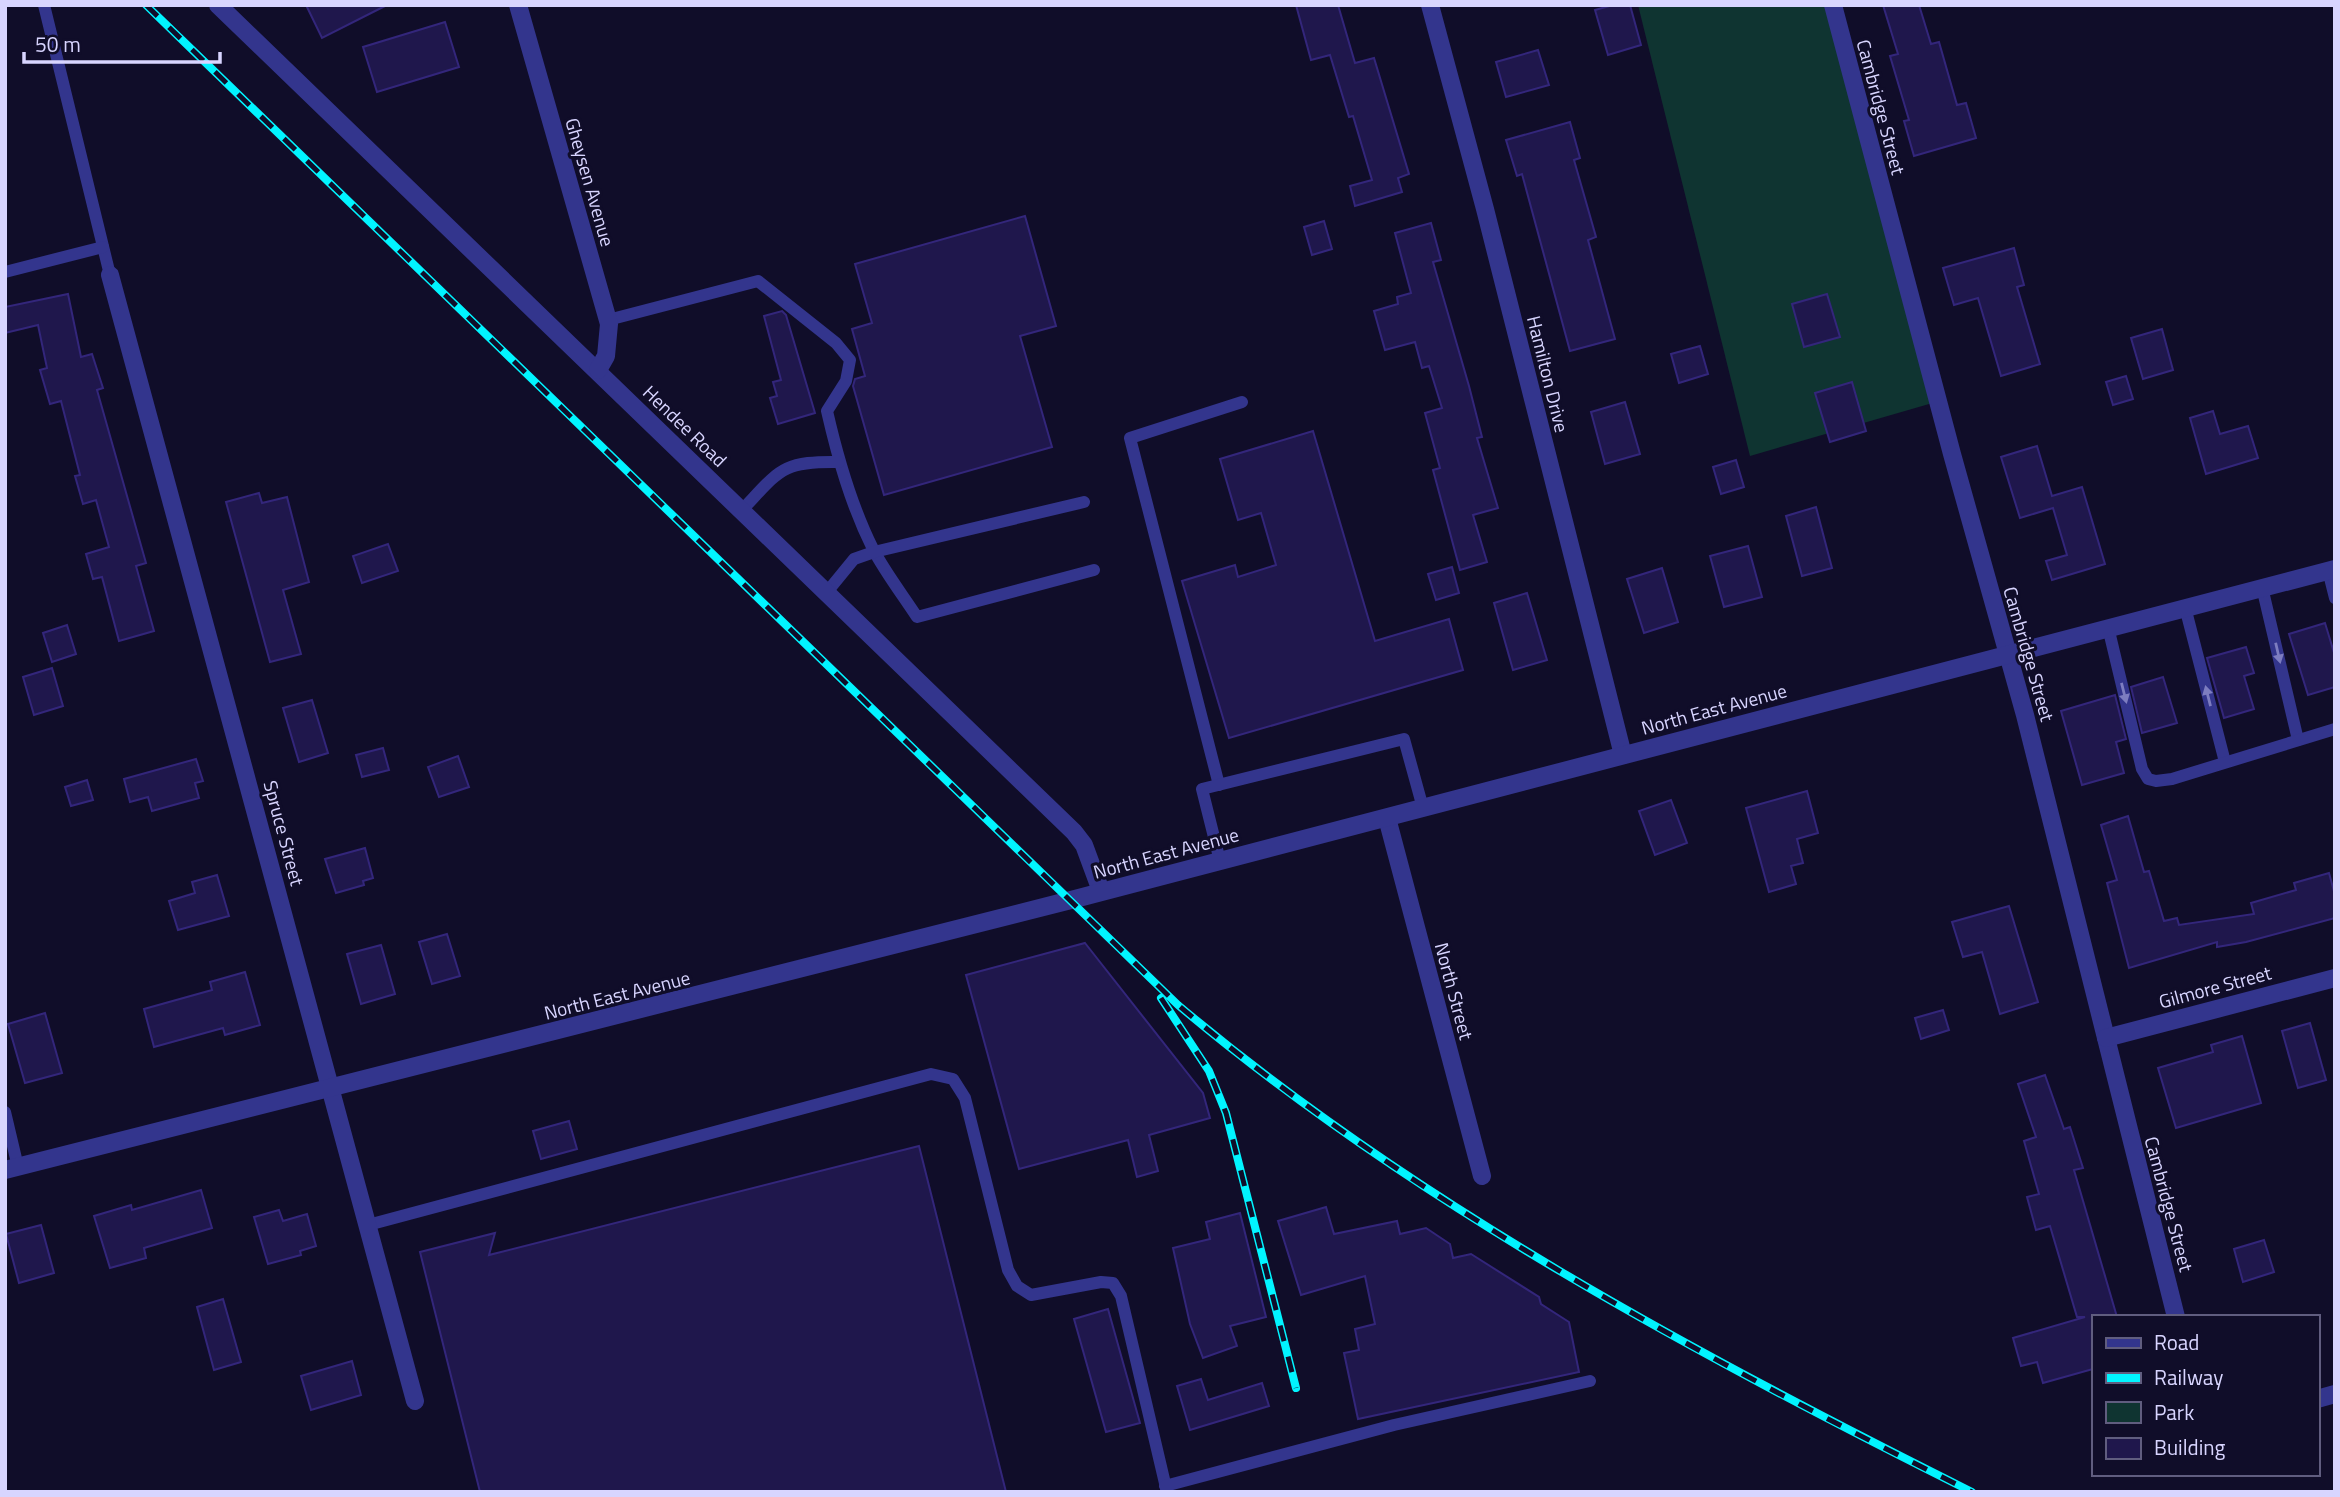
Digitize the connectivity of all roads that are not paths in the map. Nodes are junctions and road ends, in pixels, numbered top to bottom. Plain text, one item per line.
1 (44, 5) edge
2 (218, 5) edge
3 (518, 5) edge
4 (1430, 5) edge
5 (1833, 5) edge
6 (103, 247) junction
7 (5, 272) edge
8 (110, 275) joint
9 (608, 320) junction
10 (598, 370) junction
11 (1242, 402) dead end
12 (839, 462) junction
13 (1084, 502) dead end
14 (742, 510) junction
15 (874, 552) junction
16 (1094, 569) dead end
17 (2331, 569) edge
18 (2262, 587) junction
19 (827, 592) junction
20 (2335, 598) edge
21 (2185, 607) junction
22 (2108, 626) junction
23 (2007, 652) junction
24 (2335, 729) edge
25 (2298, 740) junction
26 (1623, 755) junction
27 (2225, 762) junction
28 (1219, 785) junction
29 (1423, 808) junction
30 (1387, 817) junction
31 (1220, 860) junction
32 (1101, 891) junction
33 (2335, 978) edge
34 (2106, 1038) junction
35 (331, 1088) junction
36 (5, 1112) edge
37 (11, 1169) edge
38 (1482, 1176) dead end
39 (368, 1225) junction
40 (2175, 1315) edge
41 (1590, 1381) dead end
42 (415, 1401) dead end
43 (1166, 1489) edge

1 - 6 lane
2 - 10 street, Hendee Road
3 - 9 street, Gheysen Avenue
4 - 26 street, Hamilton Drive
5 - 23 street, Cambridge Street
6 - 7 lane
6 - 8 lane
8 - 35 street, Spruce Street
9 - 10 street, Gheysen Avenue
9 - 12 lane
10 - 14 street, Hendee Road
11 - 28 lane
12 - 14 lane
12 - 15 lane
13 - 15 lane
14 - 19 street, Hendee Road
15 - 16 lane
15 - 19 lane
17 - 18 street, North East Avenue
17 - 20 lane
18 - 21 street, North East Avenue
18 -> 25 lane
19 - 32 street, Hendee Road
21 - 22 street, North East Avenue
27 -> 21 lane
22 - 23 street, North East Avenue
22 -> 27 lane
23 - 26 street, North East Avenue
23 - 34 street, Cambridge Street
24 - 25 lane
25 - 27 lane
26 - 29 street, North East Avenue
28 - 29 lane
28 - 31 lane
29 - 30 street, North East Avenue
30 - 31 street, North East Avenue
30 - 38 street, North Street
31 - 32 street, North East Avenue
32 - 35 street, North East Avenue
33 - 34 street, Gilmore Street
34 - 40 street, Cambridge Street
35 - 37 street, North East Avenue
35 - 39 street, Spruce Street
36 - 37 lane
39 - 42 street, Spruce Street
39 - 43 lane
41 - 43 lane

